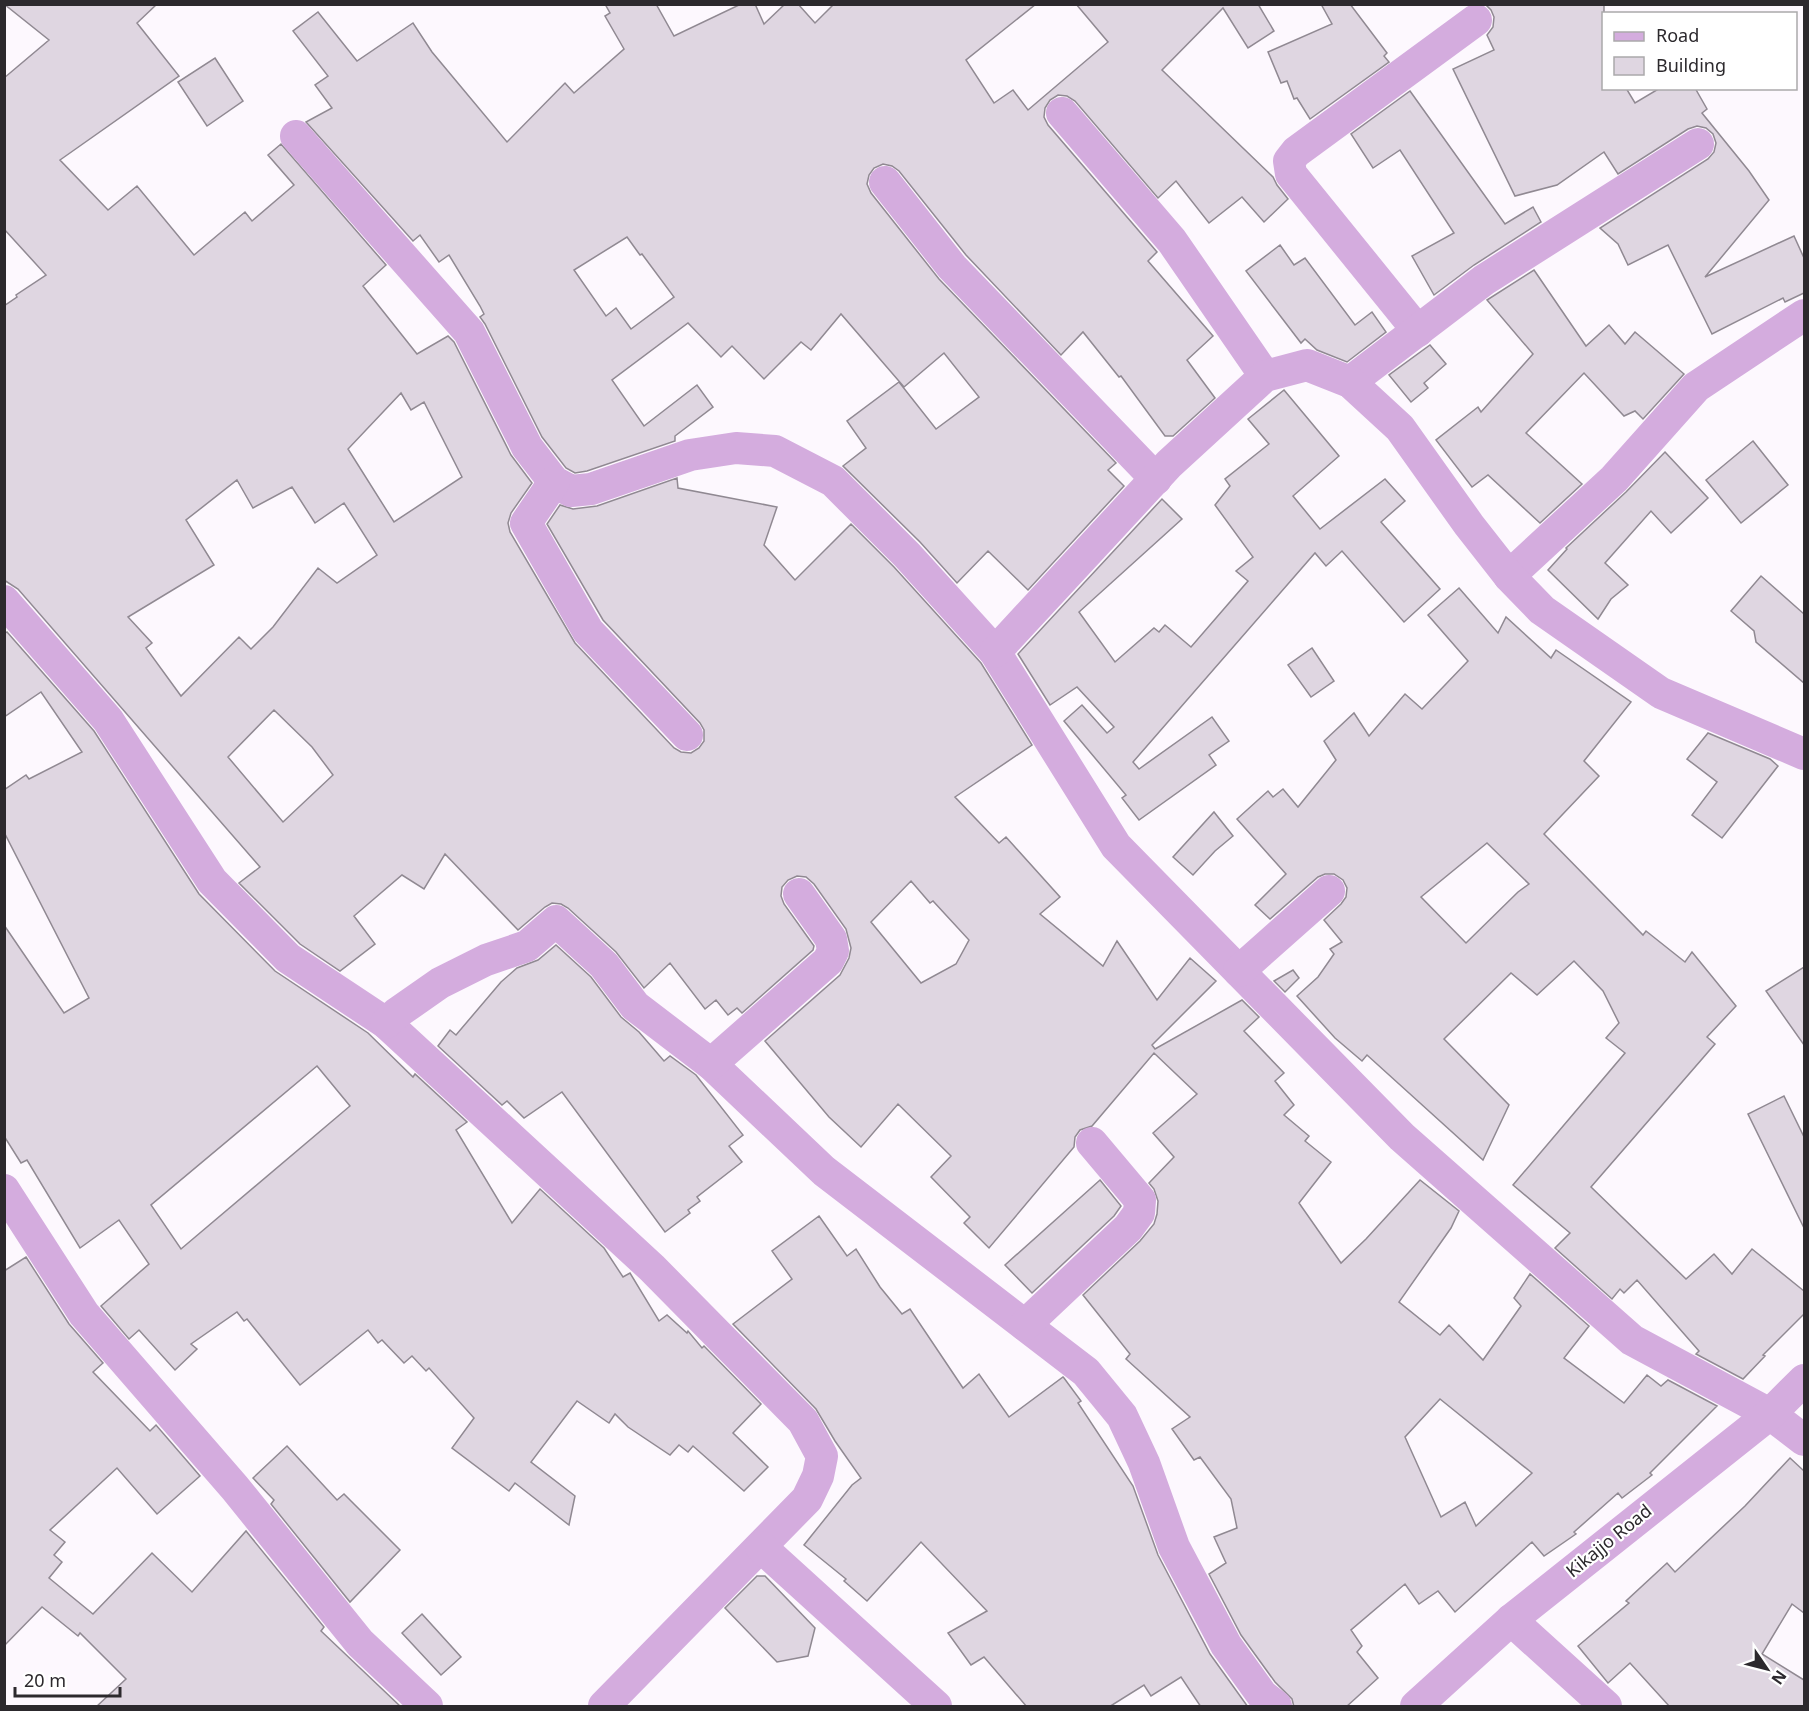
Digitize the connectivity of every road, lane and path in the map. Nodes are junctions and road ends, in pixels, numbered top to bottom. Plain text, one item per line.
1 (1476, 20) dead end
2 (1062, 113) dead end
3 (296, 136) dead end
4 (1698, 144) dead end
5 (885, 182) dead end
6 (1804, 315) edge
7 (1418, 331) junction
8 (1265, 376) junction
9 (1350, 382) junction
10 (1155, 479) junction
11 (554, 482) junction
12 (1509, 576) junction
13 (4, 601) edge
14 (995, 652) junction
15 (687, 735) dead end
16 (1804, 754) edge
17 (1329, 891) dead end
18 (799, 894) dead end
19 (1239, 971) junction
20 (386, 1023) junction
21 (711, 1064) junction
22 (1092, 1143) dead end
23 (4, 1190) edge
24 (1024, 1325) junction
25 (1804, 1380) edge
26 (1770, 1414) junction
27 (1804, 1440) edge
28 (760, 1547) junction
29 (1511, 1620) junction
30 (427, 1707) edge
31 (604, 1707) edge
32 (936, 1707) edge
33 (1276, 1707) edge
34 (1416, 1707) edge
35 (1606, 1707) edge

1 - 7 street
2 - 8 street
3 - 11 street
4 - 7 street
5 - 10 street
6 - 12 street
7 - 9 street
8 - 9 street
8 - 10 street
9 - 12 street
10 - 14 street
11 - 14 street
11 - 15 street
12 - 16 street
13 - 20 street
14 - 19 street
17 - 19 street
18 - 21 street
19 - 26 street
20 - 21 street
20 - 28 street
21 - 24 street
22 - 24 street
23 - 30 street
24 - 33 street
25 - 26 street, Kikajjo Road
26 - 27 street
26 - 29 street, Kikajjo Road
28 - 31 street
28 - 32 street
29 - 34 street, Kikajjo Road
29 - 35 street

